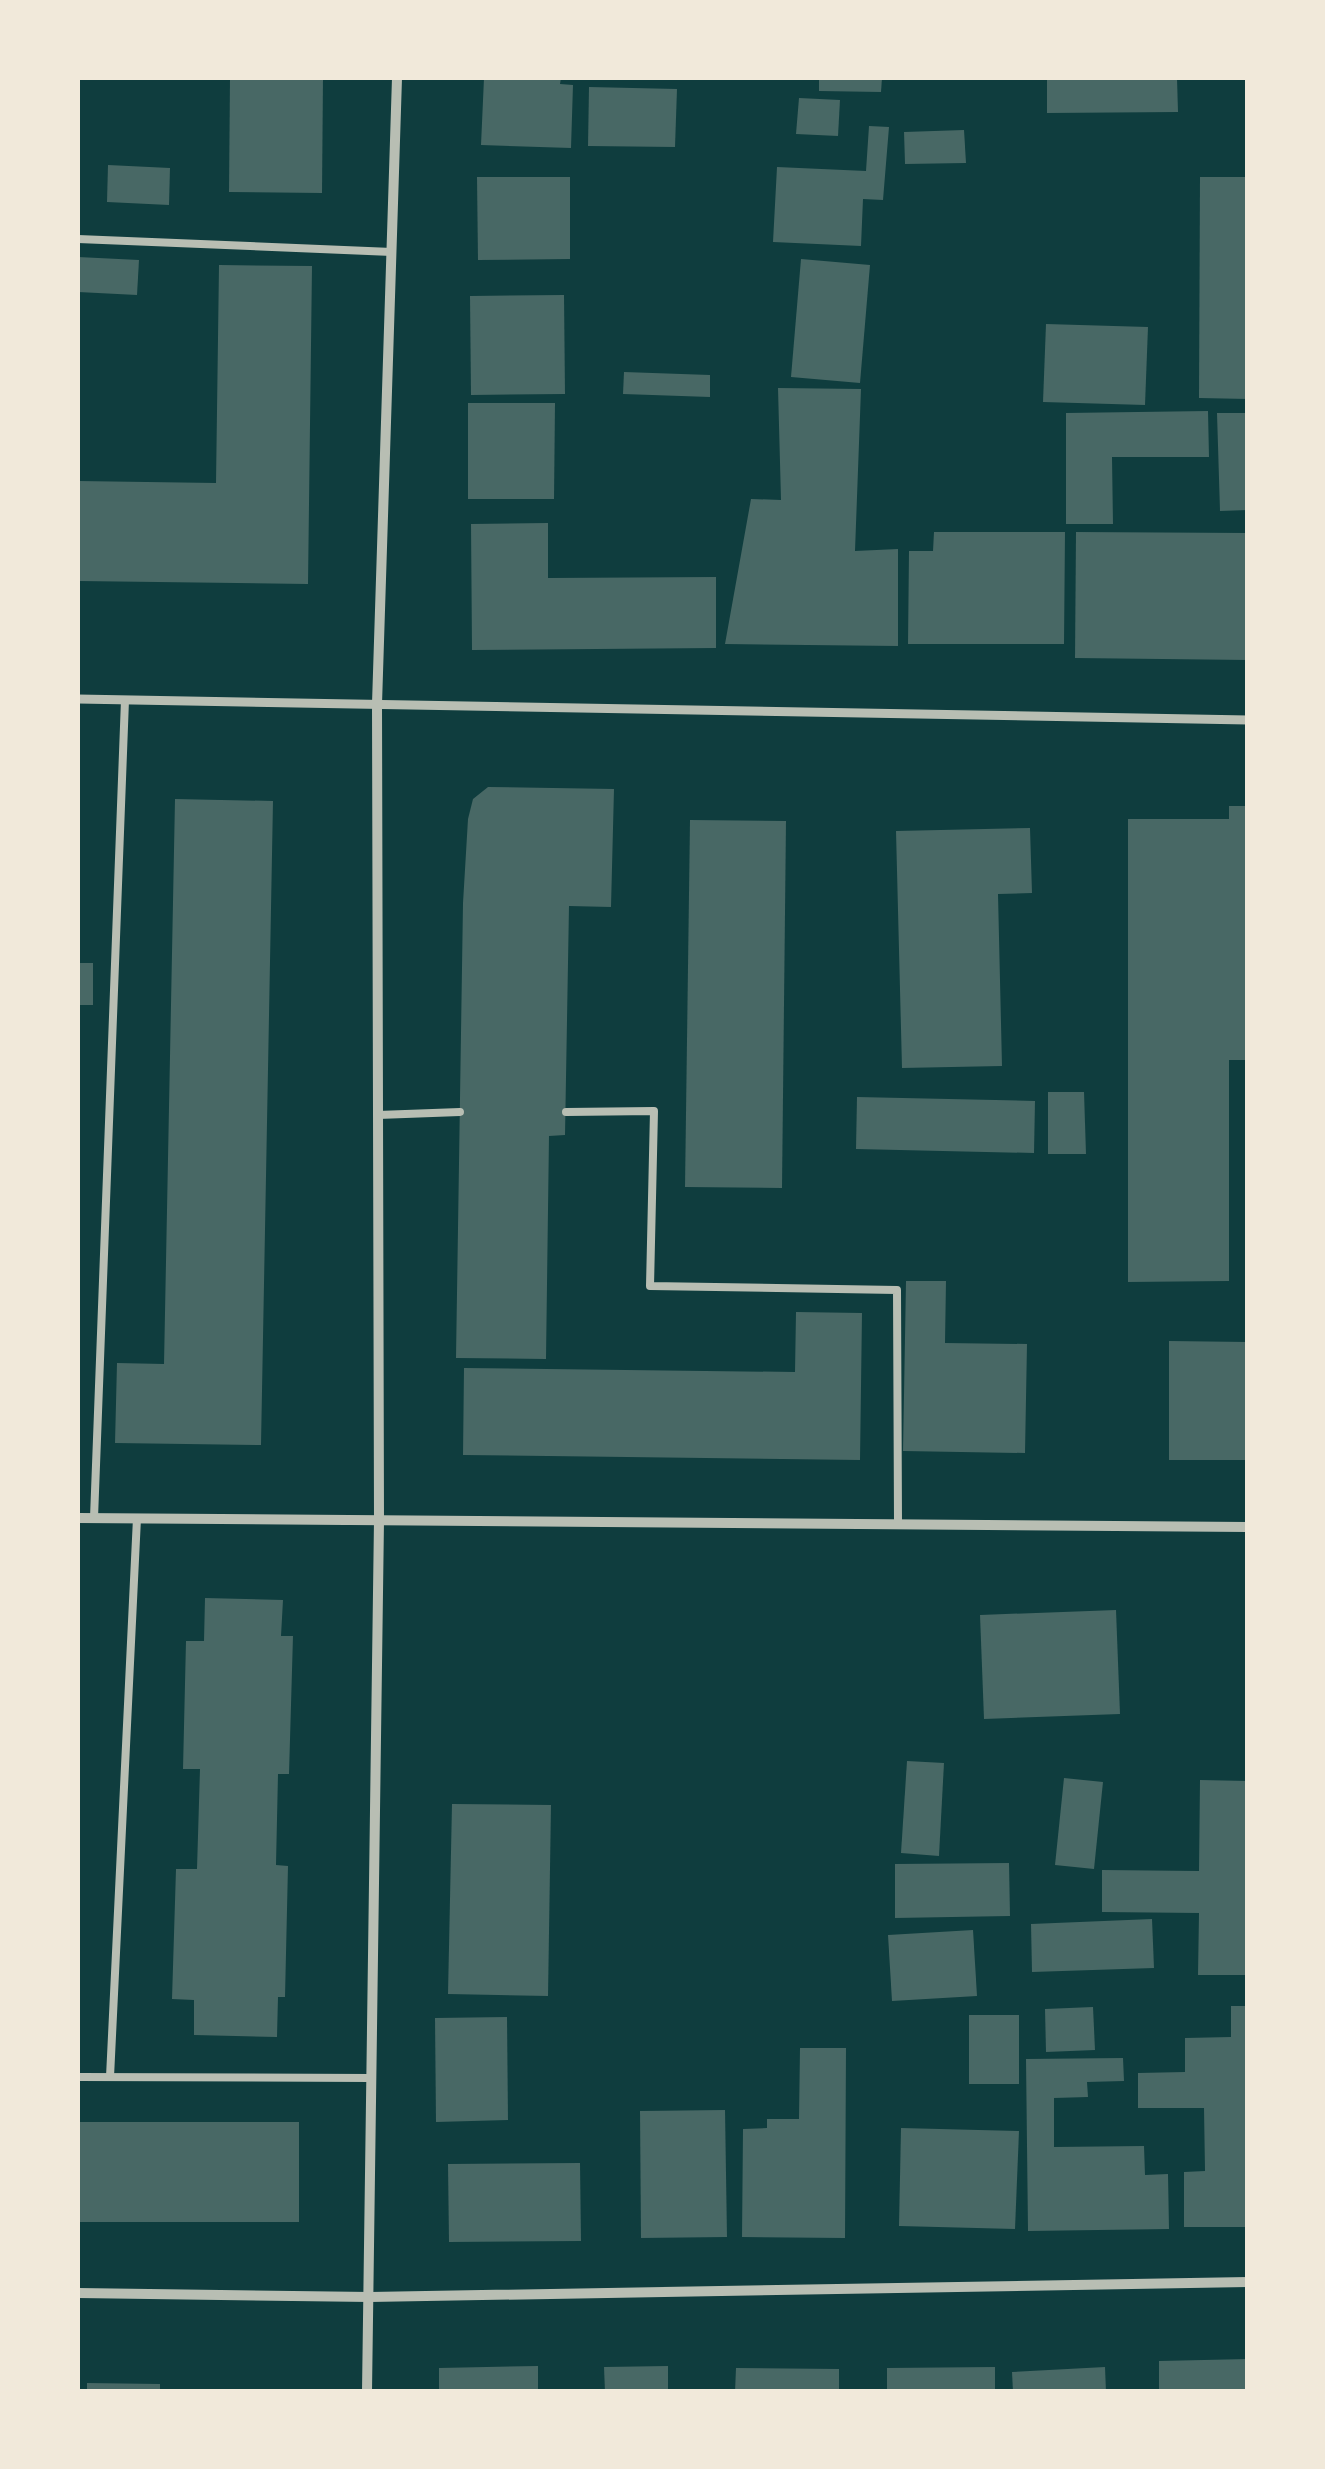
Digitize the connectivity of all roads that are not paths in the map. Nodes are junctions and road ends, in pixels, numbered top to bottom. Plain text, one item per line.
1 (397, 78) edge
2 (78, 239) edge
3 (392, 252) junction
4 (78, 700) edge
5 (125, 700) junction
6 (377, 704) junction
7 (1248, 720) edge
8 (460, 1112) dead end
9 (566, 1112) dead end
10 (378, 1116) junction
11 (78, 1518) edge
12 (94, 1518) junction
13 (137, 1518) junction
14 (379, 1520) junction
15 (898, 1522) junction
16 (1248, 1527) edge
17 (78, 2077) edge
18 (110, 2077) junction
19 (371, 2078) junction
20 (1248, 2282) edge
21 (78, 2293) edge
22 (370, 2296) junction
23 (367, 2392) edge

1 - 3 street
2 - 3 lane
3 - 6 street
4 - 5 street
5 - 6 street
5 - 12 lane
6 - 7 street
6 - 10 street
8 - 10 lane
9 - 15 lane
10 - 14 street
11 - 12 street
12 - 13 street
13 - 14 street
13 - 18 lane
14 - 15 street
14 - 19 street
15 - 16 street
17 - 18 lane
18 - 19 lane
19 - 22 street
20 - 22 street
21 - 22 street
22 - 23 street

